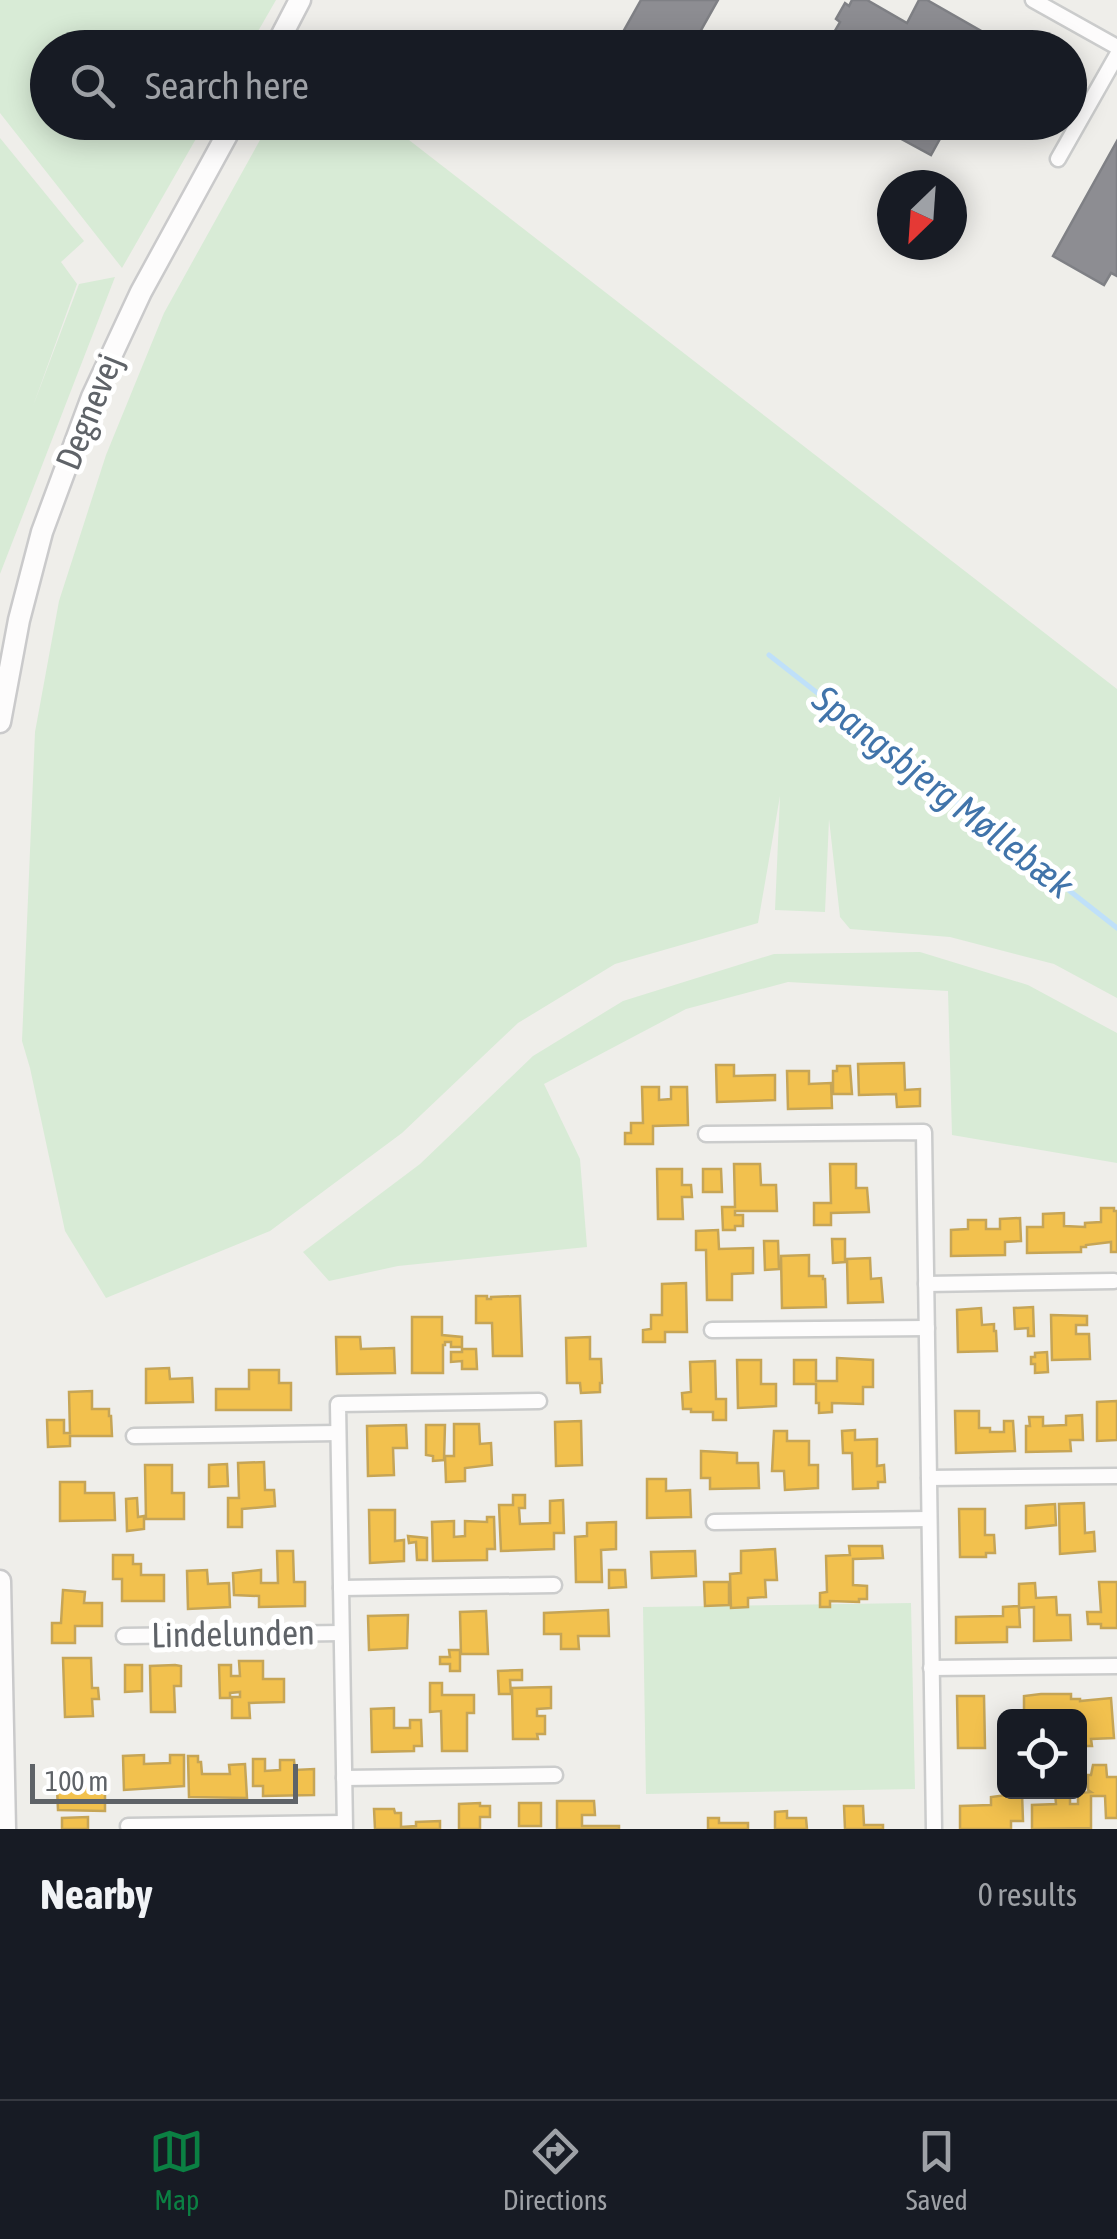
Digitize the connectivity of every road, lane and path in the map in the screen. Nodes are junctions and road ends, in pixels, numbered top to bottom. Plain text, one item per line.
1 (300, 0) edge
2 (1033, 0) edge
3 (284, 30) edge
4 (1117, 46) edge
5 (1117, 55) edge
6 (1087, 108) edge
7 (224, 140) edge
8 (1069, 140) edge
9 (1058, 159) dead end
10 (0, 722) edge
11 (706, 1134) dead end
12 (1114, 1281) dead end
13 (926, 1284) junction
14 (926, 1328) junction
15 (712, 1330) dead end
16 (539, 1401) dead end
17 (338, 1433) junction
18 (134, 1436) dead end
19 (1117, 1476) edge
20 (929, 1478) junction
21 (929, 1519) junction
22 (714, 1522) dead end
23 (0, 1581) edge
24 (554, 1585) dead end
25 (341, 1588) junction
26 (342, 1633) junction
27 (124, 1636) dead end
28 (1117, 1666) edge
29 (931, 1668) junction
30 (554, 1775) dead end
31 (344, 1778) junction
32 (128, 1826) dead end
33 (344, 1826) edge
34 (5, 1829) edge
35 (934, 1829) edge

1 - 3 street
2 - 4 street
5 - 6 street
7 - 10 street, Degnevej
8 - 9 street
11 - 13 street
12 - 13 street
13 - 14 street
14 - 15 street
14 - 20 street
16 - 17 street
17 - 18 street
17 - 25 street, Lindelunden
19 - 20 street
20 - 21 street
21 - 22 street
21 - 29 street
23 - 34 street
24 - 25 street, Lindelunden
25 - 26 street, Lindelunden
26 - 27 street, Lindelunden
26 - 31 street, Lindelunden
28 - 29 street
29 - 35 street
30 - 31 street
31 - 33 street, Lindelunden
32 - 33 street, Lindelunden

